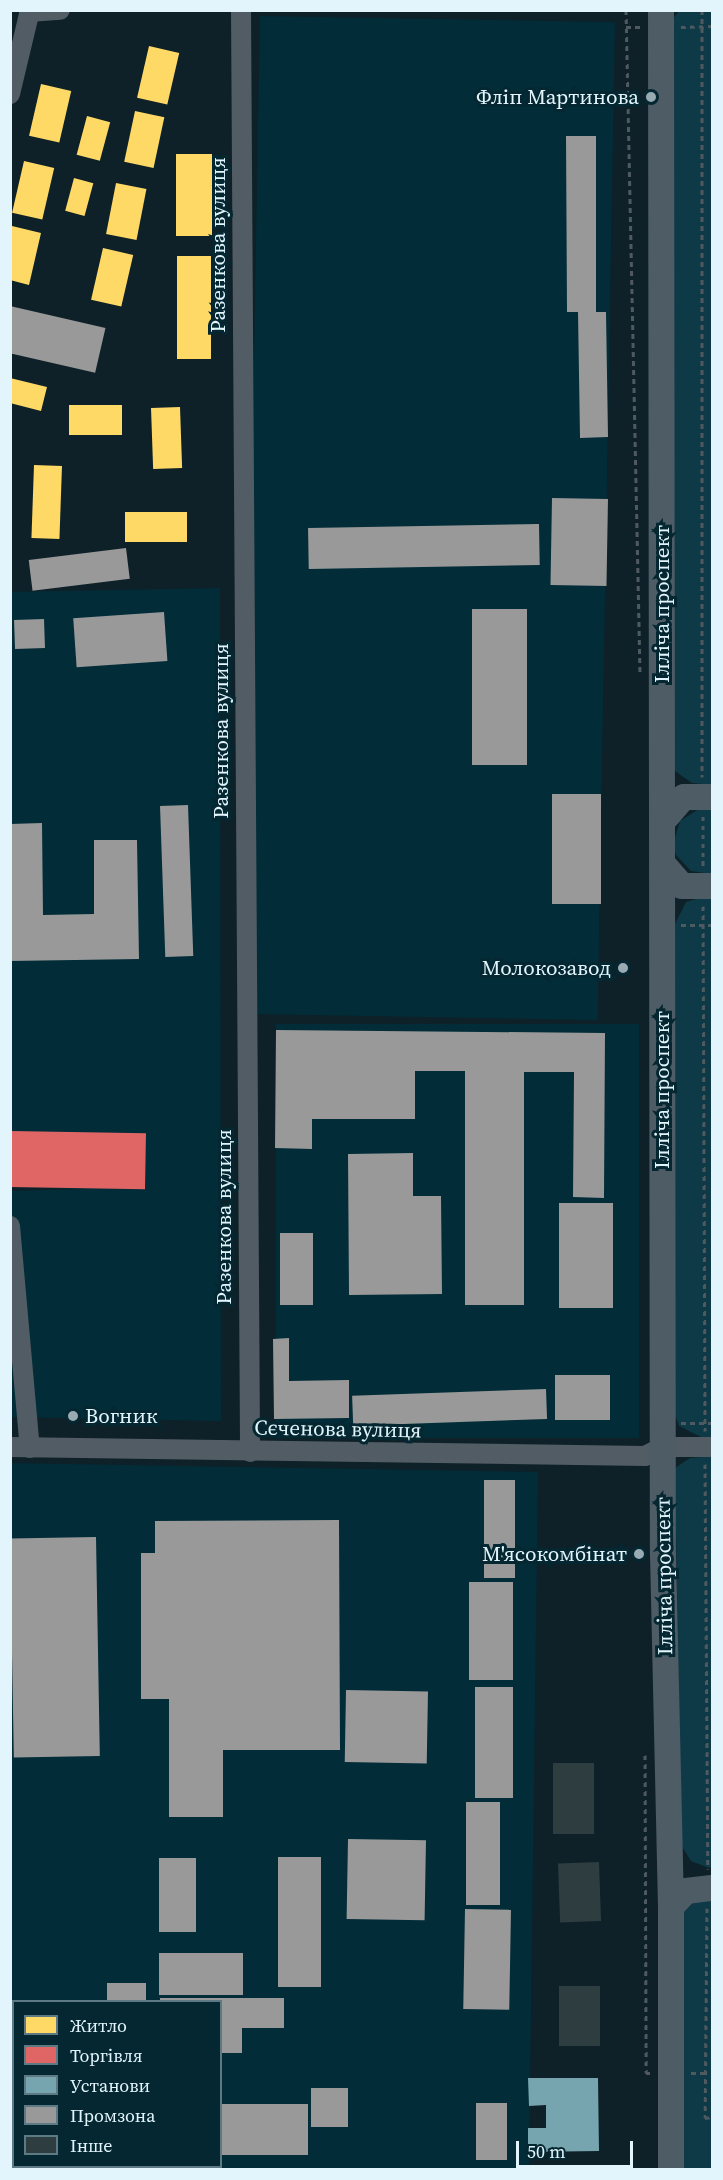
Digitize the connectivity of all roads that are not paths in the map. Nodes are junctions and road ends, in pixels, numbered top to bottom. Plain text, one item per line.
1 (60, 10) edge
2 (241, 10) edge
3 (661, 10) edge
4 (29, 11) edge
5 (10, 94) edge
6 (707, 797) edge
7 (662, 822) junction
8 (662, 863) junction
9 (708, 886) edge
10 (10, 1226) edge
11 (709, 1446) edge
12 (10, 1447) edge
13 (663, 1447) junction
14 (30, 1448) junction
15 (250, 1452) junction
16 (710, 1888) edge
17 (671, 1907) junction
18 (671, 2169) edge

1 - 4 street
2 - 15 street, Разенкова вулиця
3 - 7 main road, Ілліча проспект
4 - 5 street
6 - 7 main road
7 - 8 main road, Ілліча проспект
8 - 9 main road
8 - 13 main road, Ілліча проспект
10 - 14 street
11 - 13 street, Сєченова вулиця
12 - 14 street, Сєченова вулиця
13 - 15 street, Сєченова вулиця
13 - 17 main road, Ілліча проспект
14 - 15 street, Сєченова вулиця
16 - 17 main road
17 - 18 main road, Ілліча проспект

